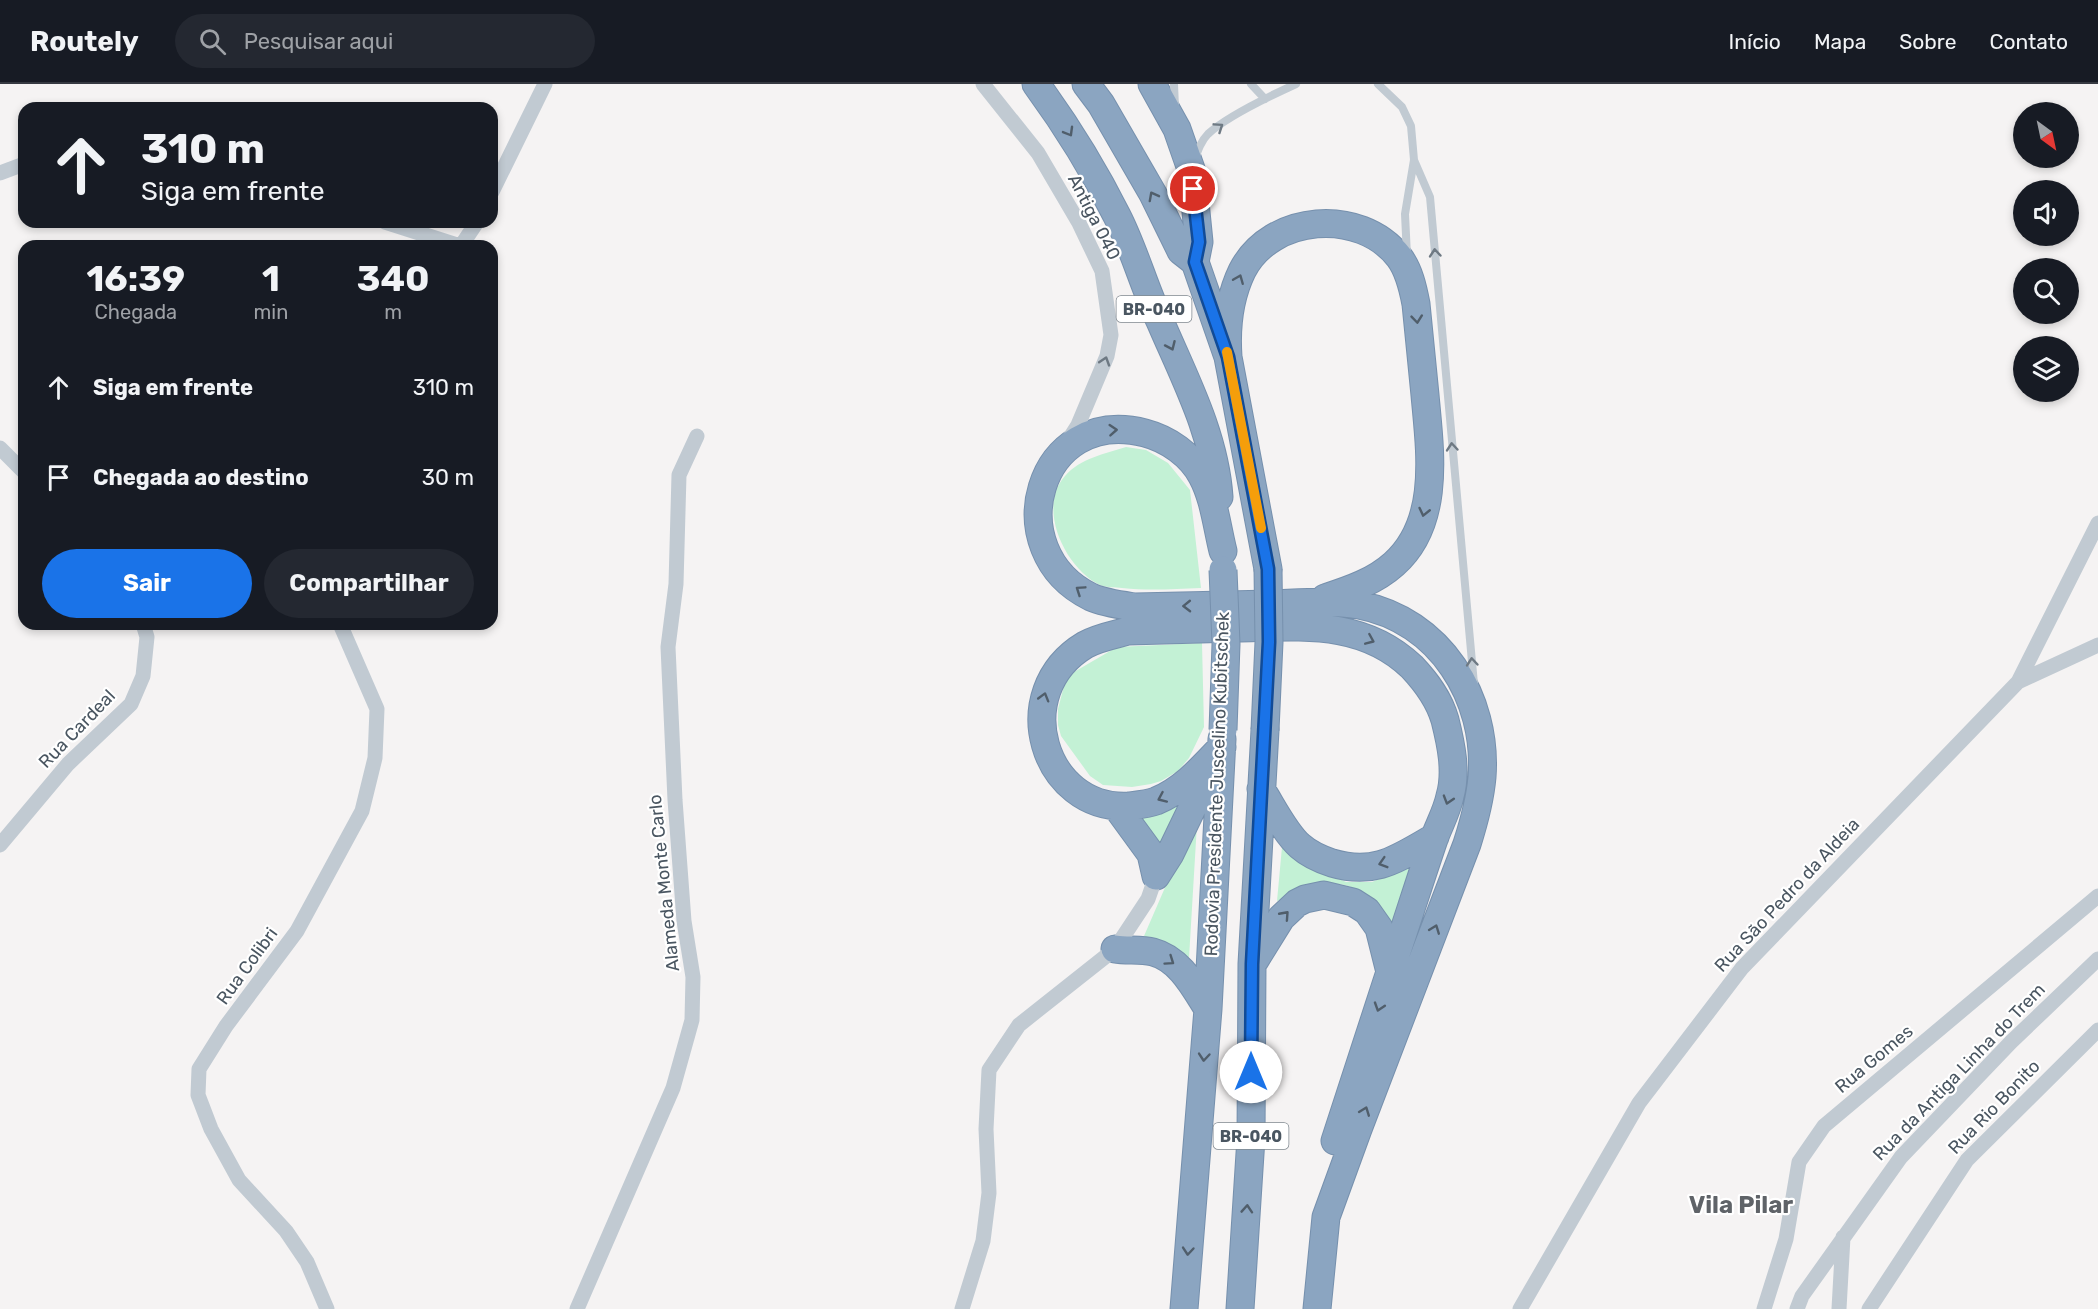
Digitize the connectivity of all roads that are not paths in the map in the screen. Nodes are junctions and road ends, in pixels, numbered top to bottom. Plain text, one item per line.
1 (545, 84) edge
2 (983, 84) edge
3 (1036, 84) edge
4 (1086, 84) edge
5 (1152, 84) edge
6 (1174, 84) edge
7 (1251, 84) edge
8 (1296, 84) edge
9 (1378, 84) edge
10 (1265, 99) junction
11 (1177, 129) junction
12 (1414, 160) junction
13 (18, 166) edge
14 (1192, 172) junction
15 (0, 173) edge
16 (498, 180) edge
17 (404, 228) edge
18 (442, 240) edge
19 (1195, 262) junction
20 (1407, 272) junction
21 (1228, 357) junction
22 (697, 436) dead end
23 (0, 448) edge
24 (1062, 452) junction
25 (18, 466) edge
26 (2098, 523) edge
27 (1223, 561) junction
28 (1308, 603) junction
29 (145, 630) edge
30 (343, 630) edge
31 (2098, 645) edge
32 (2018, 682) junction
33 (1477, 720) junction
34 (1222, 738) junction
35 (1262, 789) junction
36 (1116, 806) junction
37 (1435, 837) junction
38 (0, 845) edge
39 (1155, 876) junction
40 (2098, 896) edge
41 (1114, 950) junction
42 (2098, 958) edge
43 (1252, 964) junction
44 (1390, 972) junction
45 (1208, 1009) junction
46 (2098, 1030) edge
47 (1843, 1237) junction
48 (327, 1309) edge
49 (577, 1309) edge
50 (962, 1309) edge
51 (1184, 1309) edge
52 (1240, 1309) edge
53 (1298, 1309) edge
54 (1317, 1309) edge
55 (1520, 1309) edge
56 (1764, 1309) edge
57 (1797, 1309) edge
58 (1839, 1309) edge
59 (1869, 1309) edge

1 - 16 street
24 -> 2 street, Antiga 040
3 -> 27 highway, Rodovia Presidente Juscelino Kubitschek / BR-040
19 -> 4 highway, BR-040
5 - 11 highway
6 - 11 lane
7 - 10 lane
8 - 10 lane
9 - 12 lane
14 -> 10 lane
11 - 14 highway
12 - 20 lane
33 -> 12 lane
13 - 15 street
14 - 19 highway
17 - 18 street
19 - 21 highway, BR-040
21 -> 20 highway
20 -> 28 highway
21 - 35 highway, BR-040, bridge
22 - 49 street, Alameda Monte Carlo
23 - 25 street
24 -> 27 highway
28 -> 24 highway
26 - 32 street, Rua São Pedro da Aldeia
27 - 34 highway, Rodovia Presidente Juscelino Kubitschek / BR-040, bridge
28 - 33 highway
29 - 38 street, Rua Cardeal
30 - 48 street, Rua Colibri
31 - 32 street
32 - 55 street, Rua São Pedro da Aldeia
54 -> 33 highway
34 -> 36 highway
34 - 39 highway
34 - 45 highway, Rodovia Presidente Juscelino Kubitschek / BR-040
37 -> 35 highway
35 - 43 highway, BR-040
36 -> 37 highway
36 - 39 highway
37 - 44 highway
39 - 41 street
40 - 56 street, Rua Gomes
41 -> 45 highway
41 - 50 street
42 - 47 street, Rua da Antiga Linha do Trem
43 -> 44 highway
52 -> 43 highway, BR-040
44 -> 53 highway
45 -> 51 highway, Rodovia Presidente Juscelino Kubitschek / BR-040
46 - 59 street, Rua Rio Bonito
47 - 57 street, Rua da Antiga Linha do Trem
47 - 58 street

